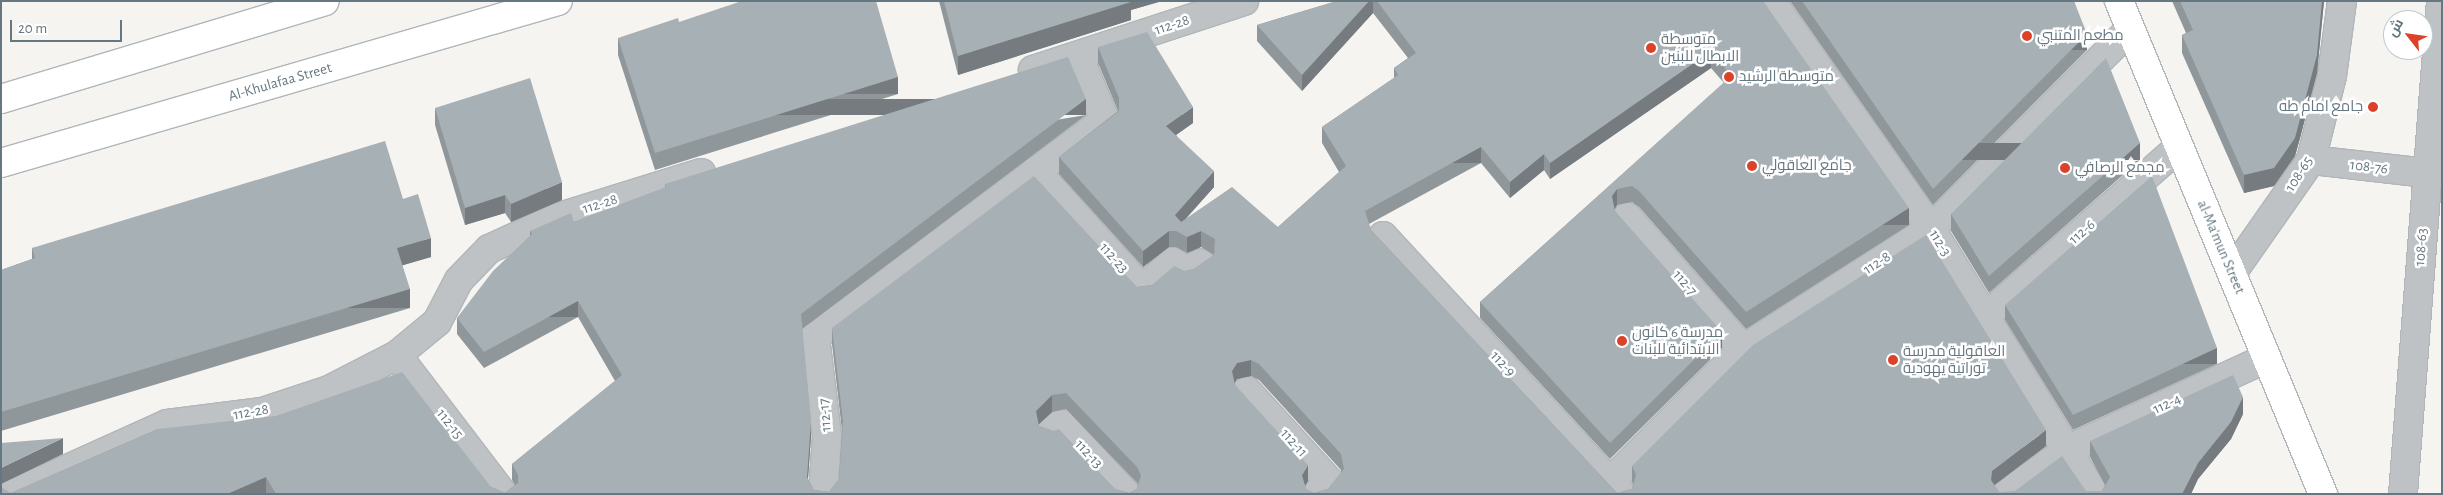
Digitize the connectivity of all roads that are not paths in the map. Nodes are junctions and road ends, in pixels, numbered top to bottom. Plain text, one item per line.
1 (325, 1) edge
2 (558, 1) edge
3 (1244, 1) edge
4 (1771, 1) edge
5 (2119, 1) edge
6 (2342, 1) edge
7 (2440, 1) edge
8 (2130, 29) junction
9 (1078, 56) junction
10 (1012, 76) edge
11 (1, 99) edge
12 (2179, 147) junction
13 (2311, 160) junction
14 (1, 162) edge
15 (729, 164) edge
16 (1036, 171) junction
17 (2426, 173) junction
18 (1627, 217) dead end
19 (1932, 229) junction
20 (1383, 236) dead end
21 (1201, 263) edge
22 (2232, 273) junction
23 (1985, 317) junction
24 (1743, 349) junction
25 (397, 355) junction
26 (2267, 358) junction
27 (1247, 391) dead end
28 (1051, 432) edge
29 (2067, 450) junction
30 (1616, 488) edge
31 (12, 494) edge
32 (503, 494) edge
33 (823, 494) edge
34 (1126, 494) edge
35 (1317, 494) edge
36 (2006, 494) edge
37 (2094, 494) edge
38 (2323, 494) edge
39 (2403, 494) edge

1 - 11 main road
2 - 14 main road, Al-Khulafaa Street
3 - 9 lane, 112-28
4 - 19 lane, 112-3
5 - 8 main road, al-Ma'mun Street
6 - 13 lane, 108-65
7 - 17 lane, 108-63
8 - 12 main road, al-Ma'mun Street
8 - 19 lane, 112-8
9 - 10 lane, 112-28
9 - 16 lane
12 - 22 main road, al-Ma'mun Street
12 - 23 lane, 112-6
13 - 17 lane, 108-76
13 - 22 lane, 108-65
15 - 25 lane, 112-28
16 - 21 lane, 112-23
16 - 33 lane, 112-17
17 - 39 lane, 108-63
18 - 24 lane, 112-7
19 - 23 lane, 112-3
19 - 24 lane, 112-8
20 - 30 lane, 112-9
22 - 26 main road, al-Ma'mun Street
23 - 29 lane, 112-3
24 - 30 lane, 112-8
25 - 31 lane, 112-28
25 - 32 lane, 112-15
26 - 29 lane, 112-4
26 - 38 main road, al-Ma'mun Street
27 - 35 lane, 112-11
28 - 34 lane, 112-13
29 - 36 lane, 112-4
29 - 37 lane, 112-3

